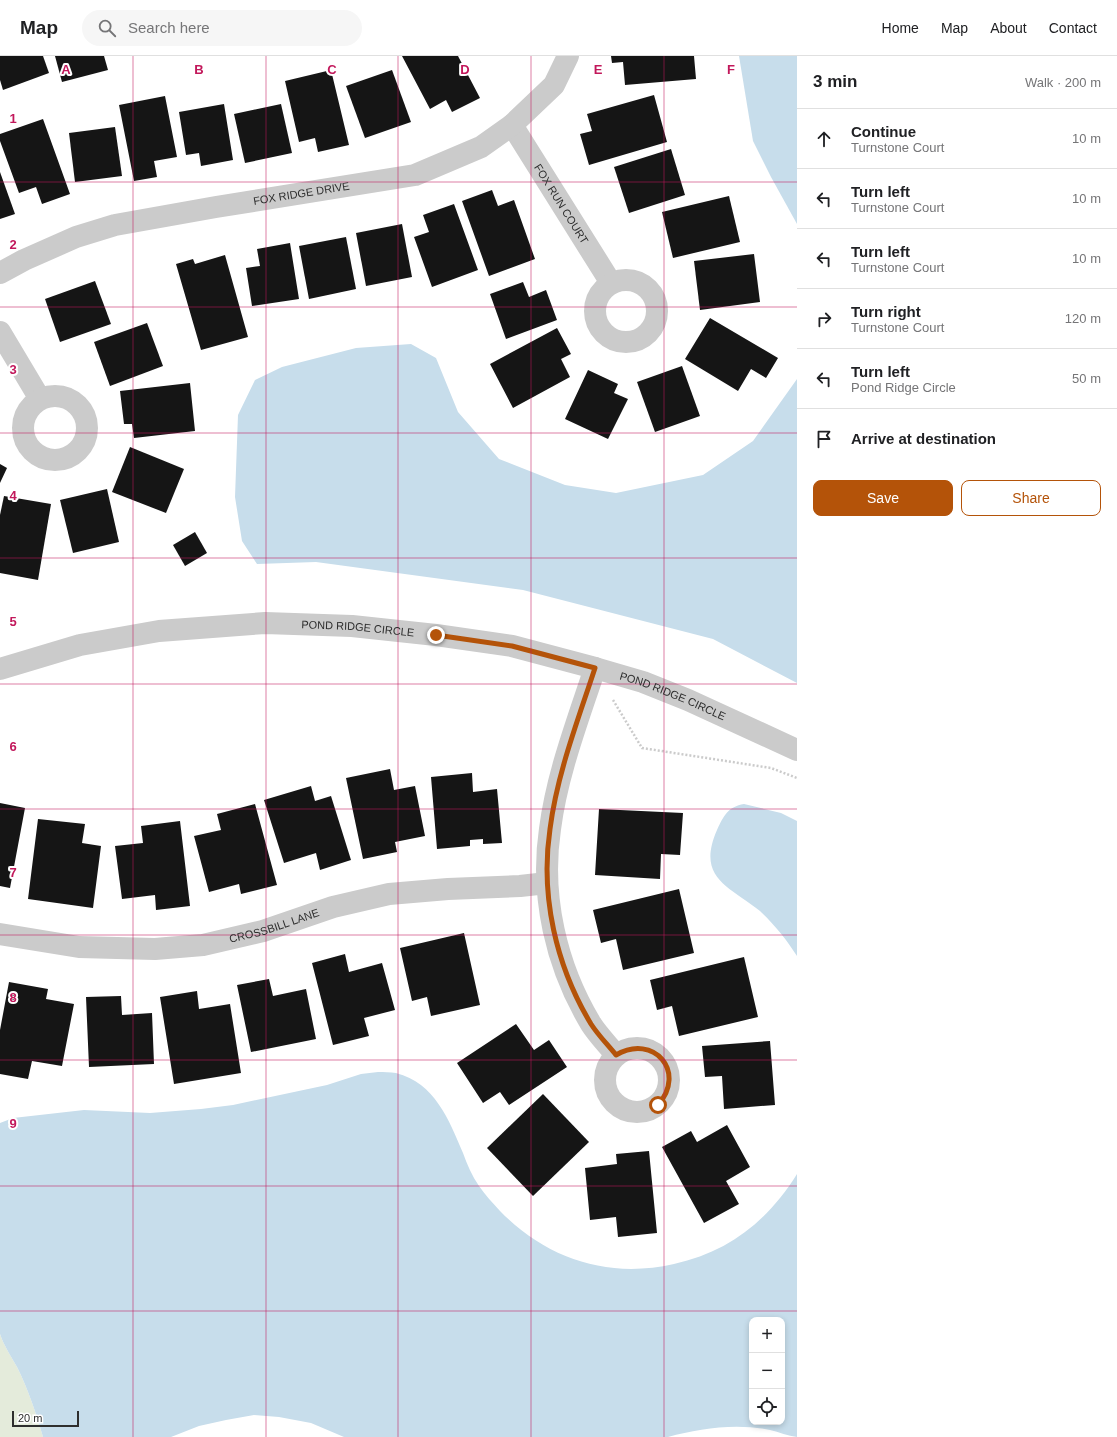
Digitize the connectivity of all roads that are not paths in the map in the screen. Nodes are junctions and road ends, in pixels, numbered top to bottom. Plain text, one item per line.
1 (568, 56) edge
2 (512, 125) junction
3 (0, 273) edge
4 (611, 283) dead end
5 (0, 332) edge
6 (40, 399) dead end
7 (595, 668) junction
8 (0, 669) edge
9 (797, 750) edge
10 (547, 883) junction
11 (0, 934) edge
12 (616, 1055) dead end

1 - 2 street, FOX RIDGE DRIVE
2 - 3 street, FOX RIDGE DRIVE
2 - 4 street, FOX RUN COURT
5 - 6 street
7 - 8 street, POND RIDGE CIRCLE
7 - 9 street, POND RIDGE CIRCLE
7 - 10 street
10 - 11 street, CROSSBILL LANE
10 - 12 street

